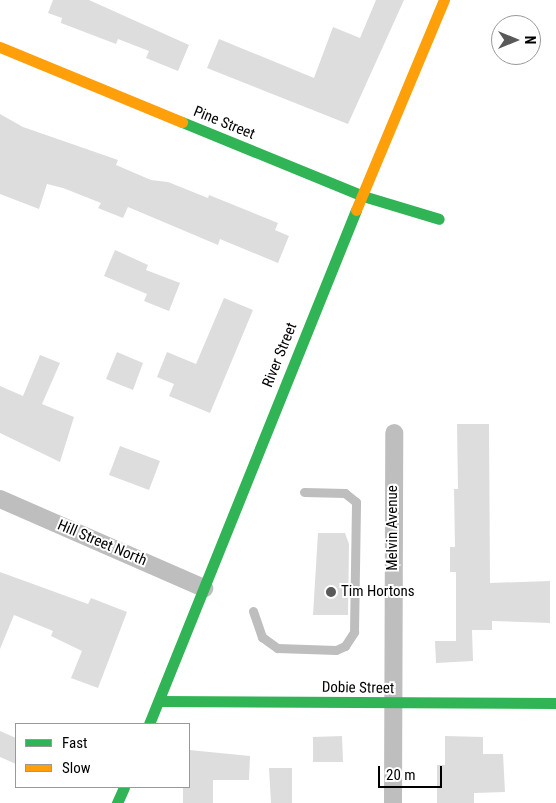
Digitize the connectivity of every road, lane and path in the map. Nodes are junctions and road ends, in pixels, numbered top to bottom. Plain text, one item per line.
1 (444, 0) edge
2 (0, 47) edge
3 (363, 196) junction
4 (439, 219) dead end
5 (394, 432) dead end
6 (304, 492) dead end
7 (0, 499) edge
8 (204, 588) junction
9 (253, 611) dead end
10 (159, 700) junction
11 (556, 703) edge
12 (392, 704) junction
13 (149, 723) edge
14 (124, 788) edge
15 (117, 803) edge
16 (393, 803) edge

1 - 3 street, River Street
2 - 3 street, Pine Street
3 - 4 street, Pine Street
3 - 8 street, River Street
5 - 12 street, Melvin Avenue
6 - 9 lane
7 - 8 street, Hill Street North
8 - 10 street, River Street
10 - 12 street, Dobie Street
10 - 13 street, River Street
11 - 12 street, Dobie Street
12 - 16 street, Melvin Avenue
14 - 15 street

